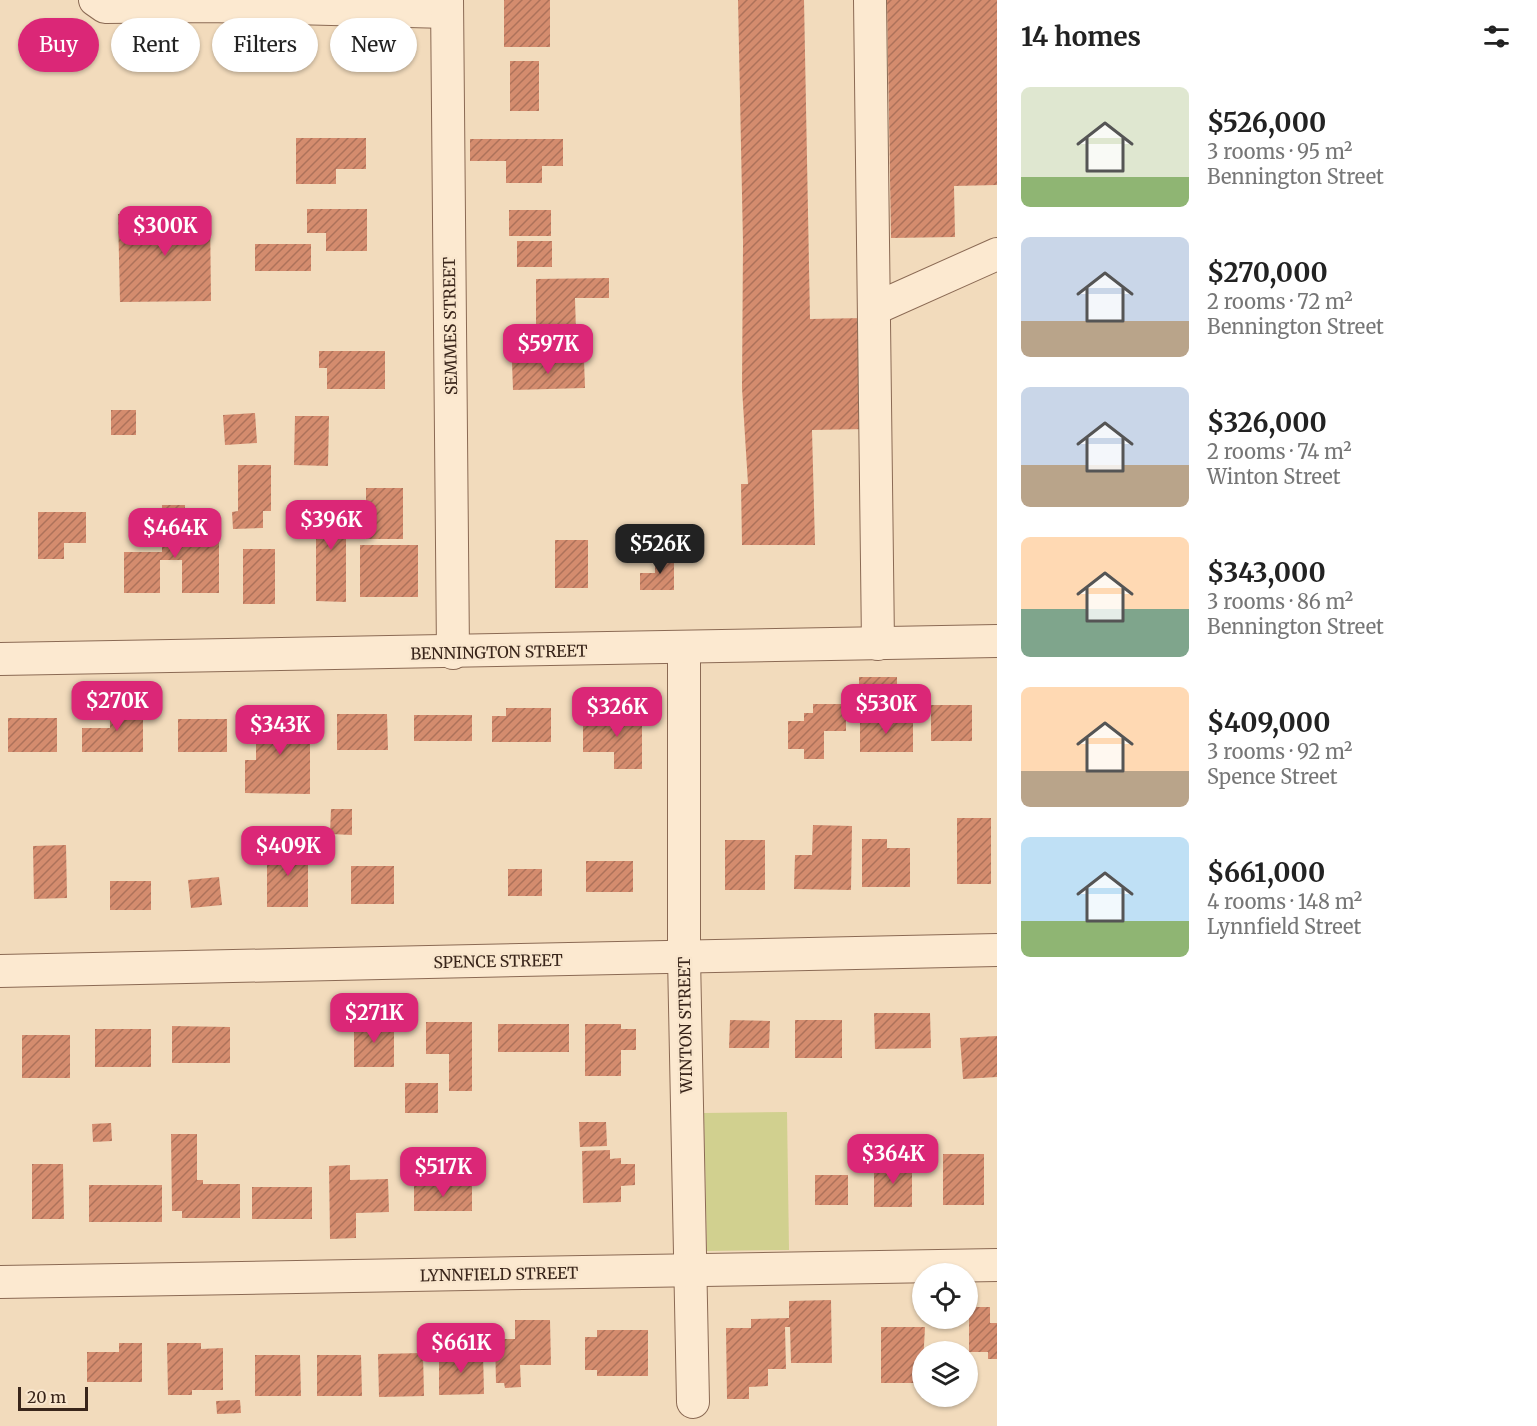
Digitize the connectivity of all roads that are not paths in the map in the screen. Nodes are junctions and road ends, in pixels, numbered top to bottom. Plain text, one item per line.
1 (95, 0) edge
2 (870, 0) edge
3 (447, 6) edge
4 (997, 254) edge
5 (874, 309) junction
6 (997, 641) edge
7 (878, 644) junction
8 (684, 648) junction
9 (453, 653) junction
10 (0, 659) edge
11 (997, 950) edge
12 (684, 957) junction
13 (0, 971) edge
14 (997, 1265) edge
15 (690, 1271) junction
16 (0, 1282) edge
17 (693, 1402) dead end

1 - 3 street
2 - 5 street
3 - 9 street, SEMMES STREET
4 - 5 street
5 - 7 street
6 - 7 street, BENNINGTON STREET
7 - 8 street, BENNINGTON STREET
8 - 9 street, BENNINGTON STREET
8 - 12 street, WINTON STREET
9 - 10 street, BENNINGTON STREET
11 - 12 street, SPENCE STREET
12 - 13 street, SPENCE STREET
12 - 15 street, WINTON STREET
14 - 15 street, LYNNFIELD STREET
15 - 16 street, LYNNFIELD STREET
15 - 17 street, WINTON STREET

